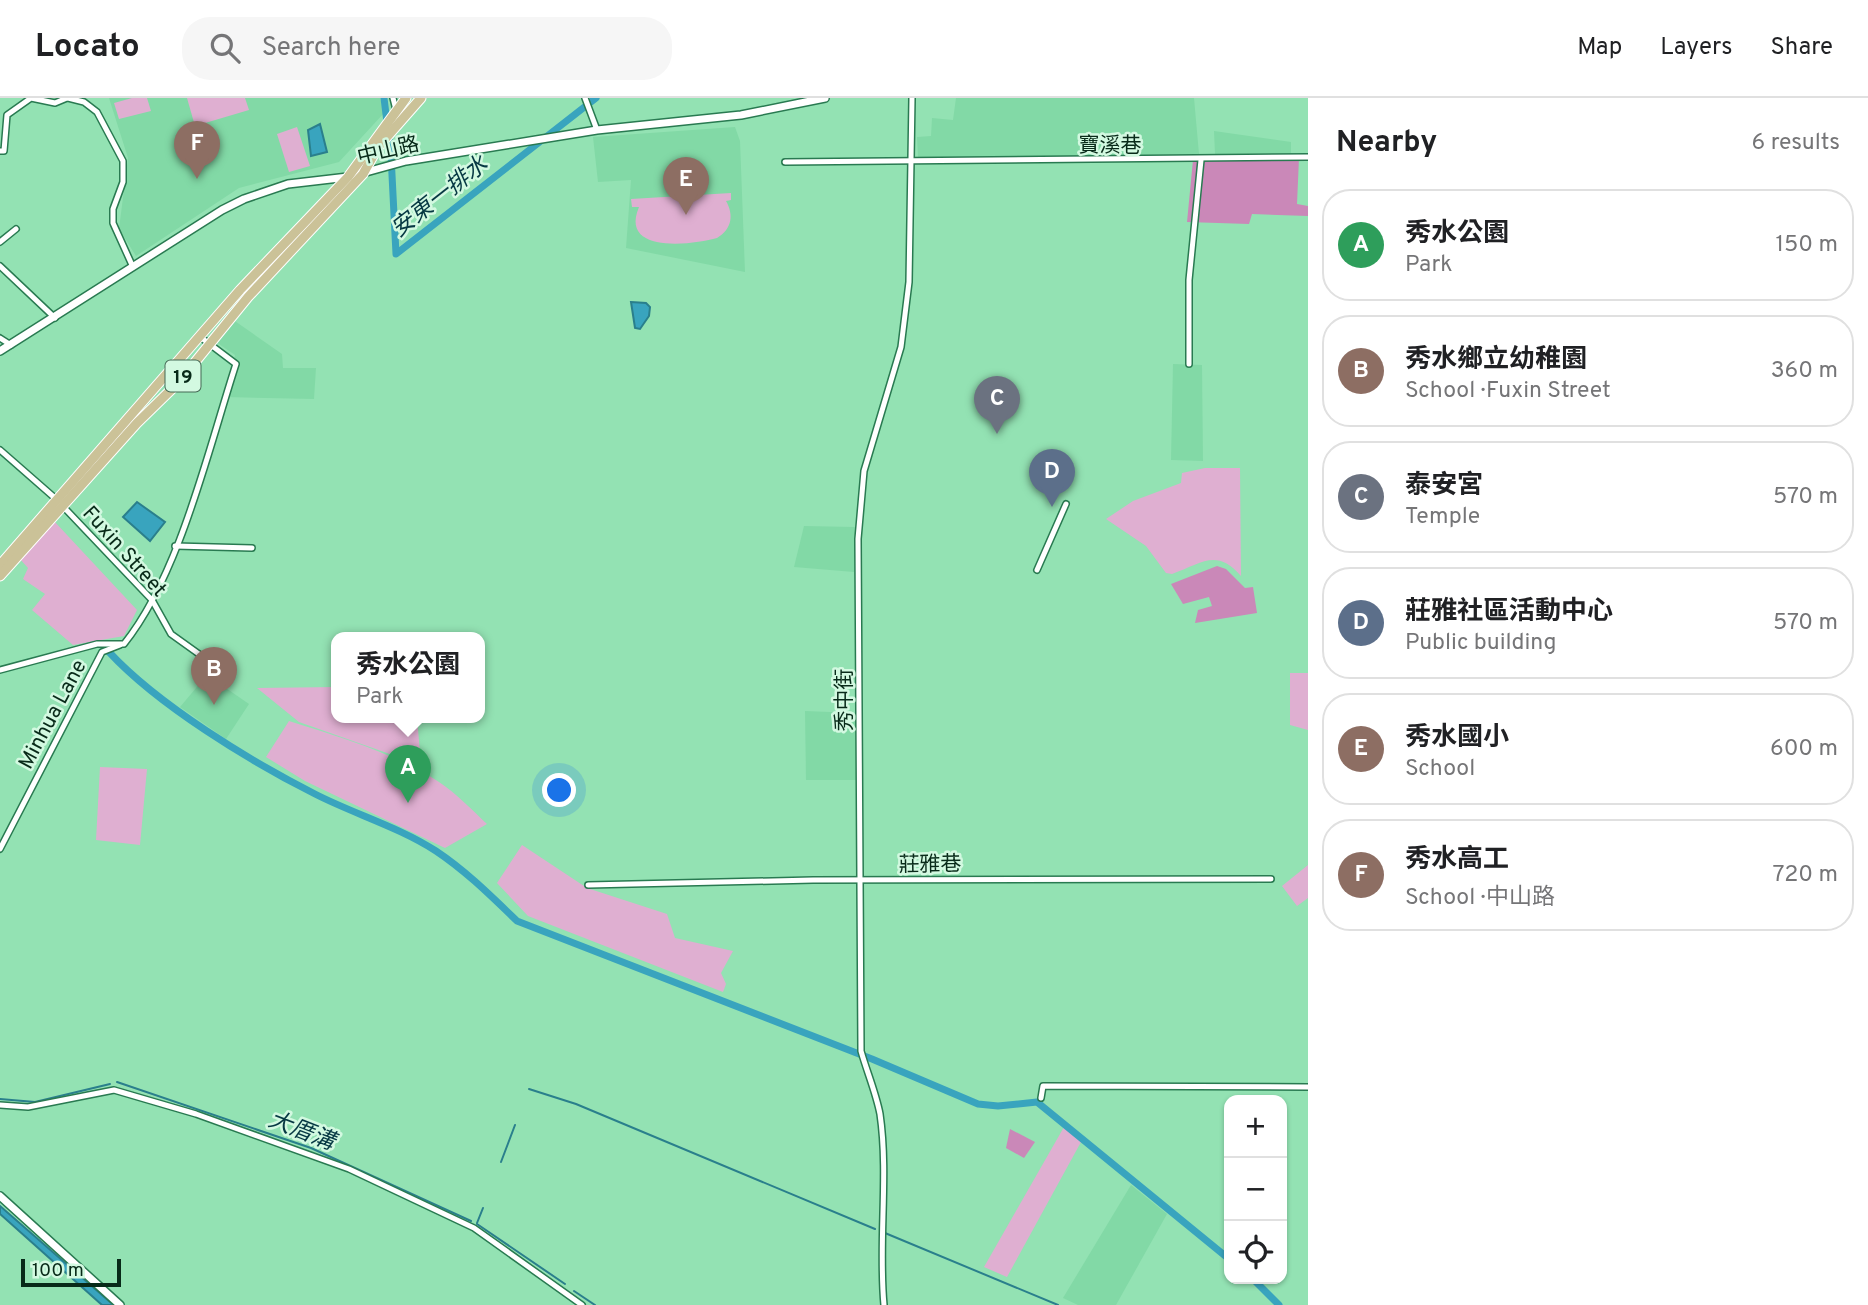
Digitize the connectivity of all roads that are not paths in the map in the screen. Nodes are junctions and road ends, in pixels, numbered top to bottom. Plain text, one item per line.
1 (68, 98) edge
2 (393, 98) edge
3 (406, 98) edge
4 (421, 98) edge
5 (585, 98) edge
6 (825, 98) edge
7 (912, 98) edge
8 (395, 112) junction
9 (597, 130) junction
10 (0, 150) edge
11 (1308, 157) edge
12 (1201, 160) junction
13 (912, 161) junction
14 (785, 162) dead end
15 (363, 174) junction
16 (348, 177) junction
17 (16, 229) dead end
18 (0, 242) edge
19 (132, 265) junction
20 (0, 266) edge
21 (240, 290) junction
22 (248, 297) junction
23 (55, 318) junction
24 (199, 336) junction
25 (0, 338) edge
26 (208, 342) junction
27 (11, 345) junction
28 (0, 351) edge
29 (1189, 364) dead end
30 (0, 450) edge
31 (58, 501) junction
32 (1066, 504) dead end
33 (175, 546) junction
34 (251, 548) dead end
35 (0, 565) edge
36 (1037, 570) dead end
37 (0, 576) edge
38 (152, 600) junction
39 (124, 644) junction
40 (0, 670) edge
41 (231, 677) dead end
42 (0, 849) edge
43 (1271, 879) dead end
44 (859, 881) junction
45 (589, 885) dead end
46 (1308, 1087) edge
47 (1041, 1098) dead end
48 (0, 1105) edge
49 (0, 1196) edge
50 (120, 1305) edge
51 (582, 1305) edge
52 (884, 1305) edge

1 - 10 street
1 - 19 street
2 - 8 street
3 - 8 main road, 19
4 - 15 main road, 19
5 - 9 street
6 - 9 street, 中山路
7 - 13 street, 秀中街
8 - 16 main road, 19
9 - 15 street, 中山路
11 - 12 street, 寶溪巷
12 - 13 street, 寶溪巷
12 - 29 street
13 - 14 street, 寶溪巷
13 - 44 street, 秀中街
15 - 16 street, 中山路
15 - 22 main road, 19
16 - 19 street, 中山路
16 - 21 main road, 19
17 - 18 street
19 - 23 street, 中山路
20 - 23 street
21 - 22 main road
21 - 24 main road, 19
22 - 26 main road, 19
23 - 27 street, 中山路
24 - 26 street
24 - 31 main road, 19
25 - 27 street
26 - 31 main road, 19
26 - 33 street
27 - 28 street, 中山路
30 - 31 street, Fuxin Street
31 - 35 main road, 19
31 - 37 main road, 19
31 - 38 street, Fuxin Street
32 - 36 street
33 - 34 street
33 - 38 street
38 - 39 street
38 - 41 street, Fuxin Street
39 - 40 street
39 - 42 street, Minhua Lane
43 - 44 street, 莊雅巷
44 - 45 street, 莊雅巷
44 - 52 street, 秀中街
46 - 47 street
48 - 51 street
49 - 50 street

